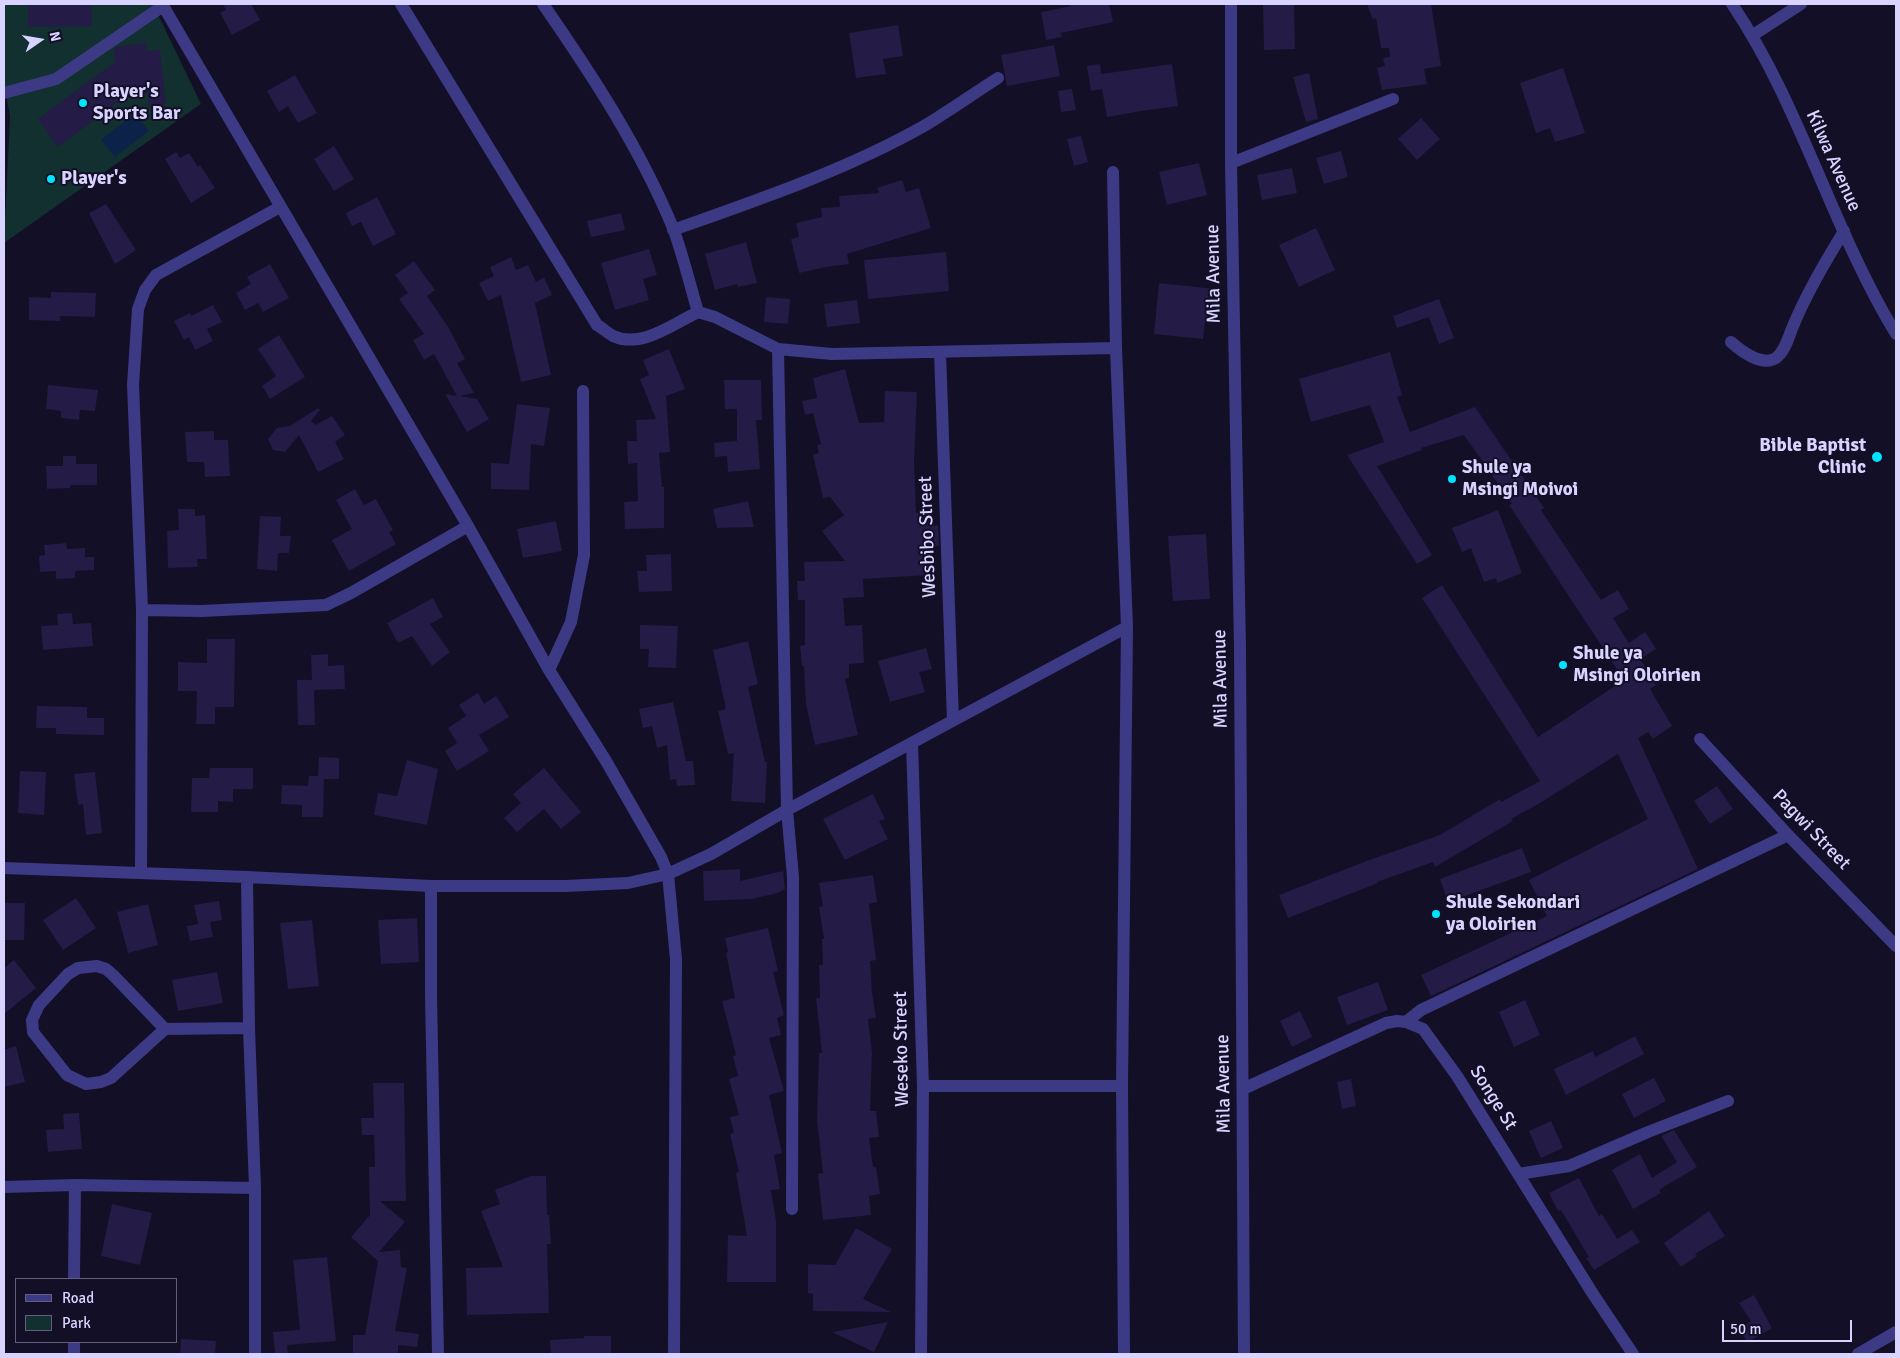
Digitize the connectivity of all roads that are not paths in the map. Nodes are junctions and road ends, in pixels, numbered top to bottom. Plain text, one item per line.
1 (401, 4) edge
2 (543, 4) edge
3 (1231, 4) edge
4 (1732, 4) edge
5 (1801, 4) edge
6 (162, 5) edge
7 (1753, 35) junction
8 (998, 78) dead end
9 (4, 93) edge
10 (1393, 99) dead end
11 (1230, 164) junction
12 (1114, 172) dead end
13 (280, 207) junction
14 (673, 230) junction
15 (1844, 231) junction
16 (698, 312) junction
17 (1896, 334) edge
18 (1731, 342) dead end
19 (1116, 348) junction
20 (778, 350) junction
21 (940, 352) junction
22 (583, 391) dead end
23 (468, 526) junction
24 (142, 610) junction
25 (1127, 627) junction
26 (549, 670) junction
27 (953, 720) junction
28 (1700, 738) dead end
29 (912, 743) junction
30 (787, 810) junction
31 (1788, 835) junction
32 (4, 868) edge
33 (141, 873) junction
34 (668, 874) junction
35 (247, 877) junction
36 (431, 886) junction
37 (1896, 946) edge
38 (1406, 1022) junction
39 (249, 1028) junction
40 (165, 1029) junction
41 (923, 1086) junction
42 (1122, 1086) junction
43 (1243, 1089) junction
44 (1728, 1101) dead end
45 (1518, 1174) junction
46 (75, 1185) junction
47 (4, 1188) edge
48 (255, 1188) junction
49 (792, 1209) dead end
50 (74, 1278) edge
51 (1896, 1332) edge
52 (255, 1354) edge
53 (438, 1354) edge
54 (674, 1354) edge
55 (921, 1354) edge
56 (1124, 1354) edge
57 (1244, 1354) edge
58 (1633, 1354) edge
59 (1858, 1354) edge

1 - 16 street
2 - 14 street
3 - 11 street, Mila Avenue
4 - 7 street, Kilwa Avenue
5 - 7 street
6 - 9 street
6 - 13 street
7 - 15 street, Kilwa Avenue
8 - 14 street
10 - 11 street
11 - 43 street, Mila Avenue
12 - 19 street
13 - 23 street
13 - 24 street
14 - 16 street
15 - 17 street, Kilwa Avenue
15 - 18 street
16 - 20 street
19 - 21 street
19 - 25 street
20 - 21 street
20 - 30 street
21 - 27 street, Wesbibo Street
22 - 26 street
23 - 24 street
23 - 26 street
24 - 33 street
25 - 27 street
25 - 42 street
26 - 34 street
27 - 29 street
28 - 31 street, Pagwi Street
29 - 30 street
29 - 41 street, Weseko Street
30 - 34 street
30 - 49 street
31 - 37 street, Pagwi Street
31 - 38 street
32 - 33 street
33 - 35 street
34 - 36 street
34 - 54 street
35 - 36 street
35 - 39 street
36 - 53 street
38 - 43 street
38 - 45 street, Songe St
39 - 40 street
39 - 48 street
40 - 40 street
41 - 42 street
41 - 55 street, Weseko Street
42 - 56 street
43 - 57 street, Mila Avenue
44 - 45 street
45 - 58 street, Songe St
46 - 47 street
46 - 48 street
46 - 50 street
48 - 52 street
51 - 59 street

